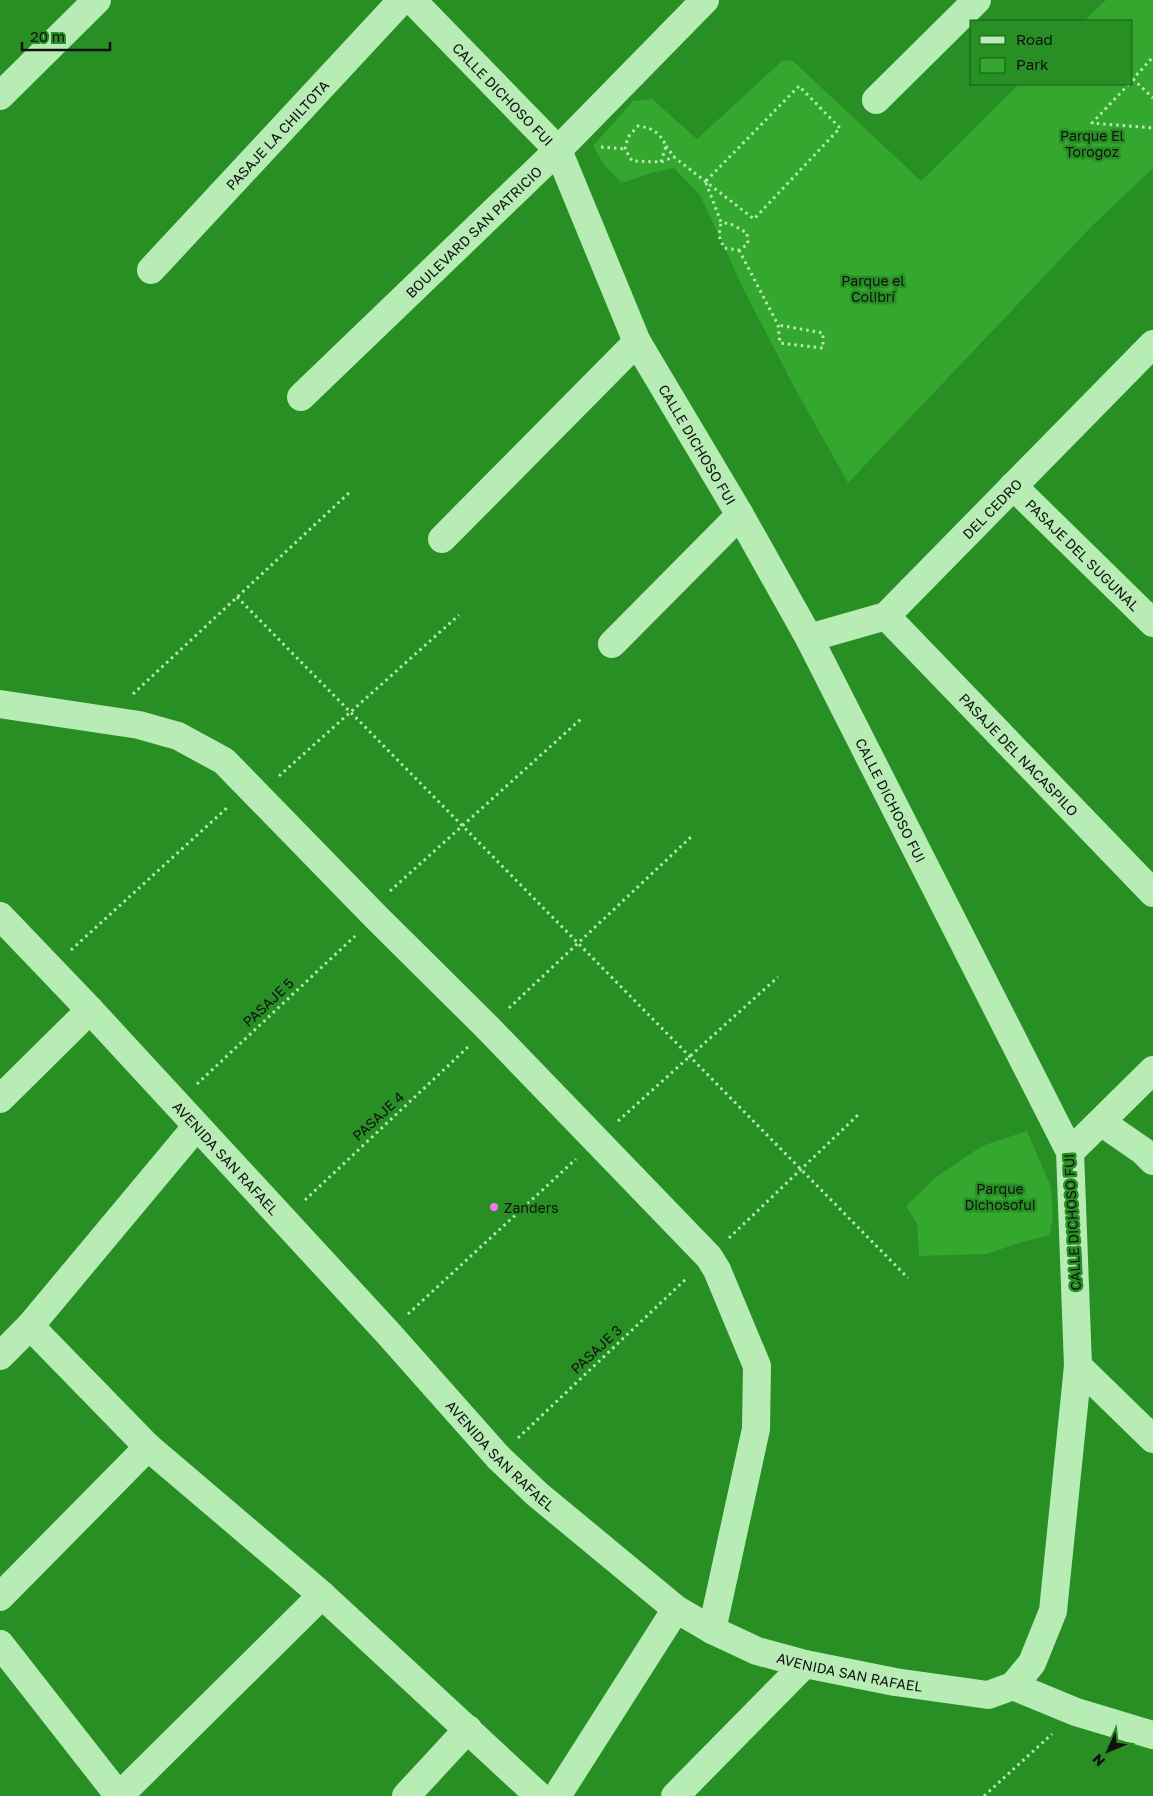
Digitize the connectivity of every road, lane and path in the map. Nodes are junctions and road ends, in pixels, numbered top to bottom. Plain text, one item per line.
1 (97, 0) edge
2 (402, 0) edge
3 (412, 0) edge
4 (705, 0) edge
5 (977, 0) edge
6 (1153, 57) edge
7 (1133, 79) edge
8 (1133, 81) edge
9 (1128, 85) edge
10 (0, 96) edge
11 (1153, 98) edge
12 (876, 100) dead end
13 (1153, 128) edge
14 (666, 146) junction
15 (558, 150) junction
16 (674, 157) junction
17 (661, 162) junction
18 (705, 182) junction
19 (721, 222) junction
20 (740, 250) junction
21 (151, 270) dead end
22 (778, 325) junction
23 (637, 342) junction
24 (1149, 356) edge
25 (302, 397) dead end
26 (1013, 486) junction
27 (351, 491) dead end
28 (740, 515) junction
29 (442, 538) dead end
30 (237, 597) junction
31 (459, 615) dead end
32 (886, 616) junction
33 (1153, 623) edge
34 (809, 638) junction
35 (612, 644) dead end
36 (0, 704) edge
37 (350, 712) junction
38 (582, 718) dead end
39 (105, 720) junction
40 (254, 791) junction
41 (462, 826) junction
42 (693, 835) dead end
43 (1153, 892) edge
44 (372, 913) junction
45 (0, 916) edge
46 (578, 943) junction
47 (50, 969) junction
48 (778, 977) dead end
49 (90, 1010) junction
50 (488, 1028) junction
51 (690, 1056) junction
52 (1153, 1070) edge
53 (0, 1098) edge
54 (176, 1104) junction
55 (860, 1113) dead end
56 (1101, 1122) junction
57 (196, 1127) junction
58 (596, 1141) junction
59 (1070, 1152) junction
60 (1153, 1161) edge
61 (801, 1169) junction
62 (283, 1221) junction
63 (709, 1257) junction
64 (908, 1278) dead end
65 (30, 1326) junction
66 (388, 1333) junction
67 (0, 1356) edge
68 (1078, 1366) junction
69 (1153, 1439) edge
70 (148, 1447) junction
71 (498, 1457) junction
72 (322, 1595) junction
73 (0, 1597) edge
74 (676, 1609) junction
75 (712, 1630) junction
76 (0, 1644) edge
77 (805, 1664) junction
78 (1013, 1686) junction
79 (1076, 1712) junction
80 (468, 1729) junction
81 (1153, 1735) edge
82 (119, 1796) edge
83 (406, 1796) edge
84 (539, 1796) edge
85 (557, 1796) edge
86 (675, 1796) edge
87 (984, 1796) edge

1 - 10 street
2 - 21 street, PASAJE LA CHILTOTA
3 - 15 street, CALLE DICHOSO FUI
4 - 15 street, BOULEVARD SAN PATRICIO
5 - 12 street
6 - 7 path
8 - 11 path
9 - 13 path
14 - 16 path
14 - 17 path
14 - 17 path
15 - 23 street, CALLE DICHOSO FUI
15 - 25 street, BOULEVARD SAN PATRICIO
16 - 17 path
16 - 18 path
18 - 18 path
18 - 19 path
19 - 20 path
19 - 20 path
20 - 22 path
22 - 22 path
23 - 28 street, CALLE DICHOSO FUI
23 - 29 street
24 - 26 street, DEL CEDRO
26 - 32 street, DEL CEDRO
26 - 33 street, PASAJE DEL SUGUNAL
27 - 30 path
28 - 34 street, CALLE DICHOSO FUI
28 - 35 street
30 - 37 path
30 - 39 path
31 - 37 path
32 - 34 street, DEL CEDRO
32 - 43 street, PASAJE DEL NACASPILO
34 - 59 street, CALLE DICHOSO FUI
36 - 39 street
37 - 40 path
37 - 41 path
38 - 41 path, PASAJE 5
39 - 40 street
40 - 44 street
40 - 47 path
41 - 44 path, PASAJE 5
41 - 46 path
42 - 46 path, PASAJE 4
44 - 50 street
44 - 54 path, PASAJE 5
45 - 47 street, AVENIDA SAN RAFAEL
46 - 50 path, PASAJE 4
46 - 51 path
47 - 49 street, AVENIDA SAN RAFAEL
48 - 51 path
49 - 53 street
49 - 54 street, AVENIDA SAN RAFAEL
50 - 58 street
50 - 62 path, PASAJE 4
51 - 58 path
51 - 61 path
52 - 56 street
54 - 57 street, AVENIDA SAN RAFAEL
55 - 61 path, PASAJE 3
56 - 59 street
56 - 60 street
57 - 62 street, AVENIDA SAN RAFAEL
57 - 65 street
58 - 63 street
58 - 66 path
59 - 68 street, CALLE DICHOSO FUI
61 - 63 path, PASAJE 3
61 - 64 path
62 - 66 street, AVENIDA SAN RAFAEL
63 - 71 path, PASAJE 3
63 - 75 street
65 - 67 street
65 - 70 street
66 - 71 street, AVENIDA SAN RAFAEL
68 - 69 street
68 - 78 street, CALLE DICHOSO FUI
70 - 72 street
70 - 73 street
71 - 74 street, AVENIDA SAN RAFAEL
72 - 80 street
72 - 82 street
74 - 75 street, AVENIDA SAN RAFAEL
74 - 85 street
75 - 77 street, AVENIDA SAN RAFAEL
76 - 82 street
77 - 78 street, AVENIDA SAN RAFAEL
77 - 86 street
78 - 79 street
79 - 81 street
79 - 87 path
80 - 83 street
80 - 84 street

